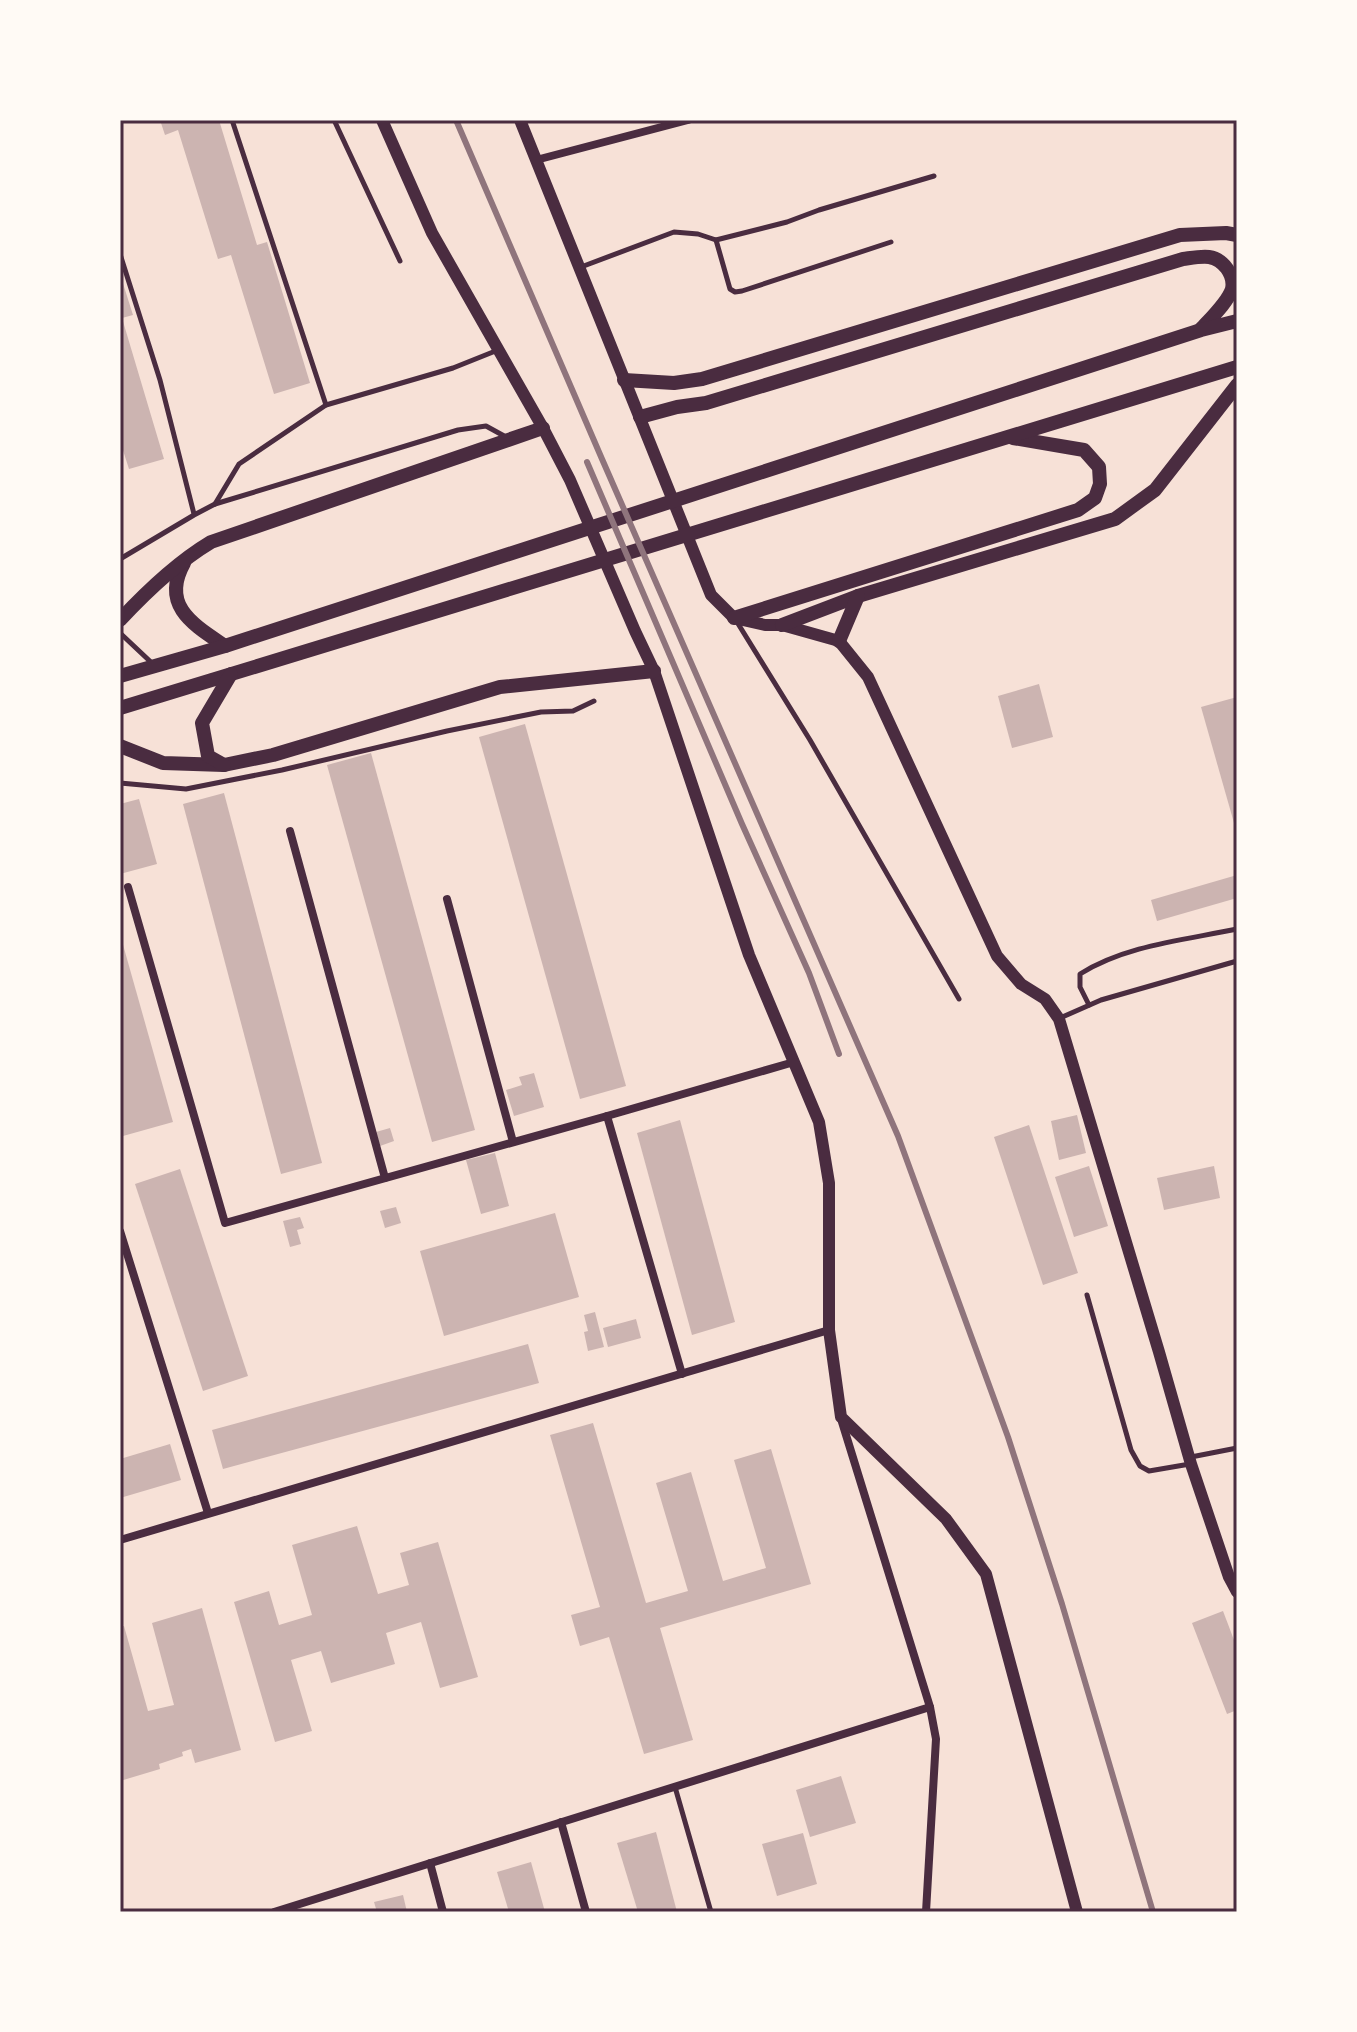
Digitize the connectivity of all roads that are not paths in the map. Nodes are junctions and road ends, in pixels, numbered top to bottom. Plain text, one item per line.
1 (232, 120) edge
2 (334, 120) edge
3 (382, 120) edge
4 (520, 120) edge
5 (683, 121) edge
6 (536, 160) junction
7 (934, 176) dead end
8 (1237, 235) edge
9 (716, 240) junction
10 (891, 242) dead end
11 (120, 254) edge
12 (400, 261) dead end
13 (580, 267) junction
14 (1237, 321) edge
15 (1201, 330) junction
16 (499, 350) junction
17 (1237, 367) edge
18 (624, 380) junction
19 (1237, 385) edge
20 (326, 405) junction
21 (640, 417) junction
22 (543, 428) junction
23 (1008, 437) junction
24 (510, 439) junction
25 (215, 504) junction
26 (194, 515) junction
27 (188, 556) junction
28 (120, 559) edge
29 (858, 596) junction
30 (734, 618) junction
31 (120, 620) edge
32 (782, 625) junction
33 (120, 633) edge
34 (839, 641) junction
35 (225, 646) junction
36 (155, 666) junction
37 (654, 671) junction
38 (231, 674) junction
39 (120, 676) edge
40 (594, 701) dead end
41 (120, 708) edge
42 (120, 746) edge
43 (224, 765) junction
44 (120, 783) edge
45 (290, 831) dead end
46 (128, 887) dead end
47 (447, 899) dead end
48 (1237, 929) edge
49 (1237, 961) edge
50 (959, 999) dead end
51 (1089, 1005) junction
52 (1059, 1019) junction
53 (794, 1062) junction
54 (607, 1116) junction
55 (513, 1142) junction
56 (385, 1178) junction
57 (120, 1231) edge
58 (1087, 1295) dead end
59 (829, 1330) junction
60 (682, 1374) junction
61 (841, 1417) junction
62 (1237, 1448) edge
63 (1190, 1461) junction
64 (208, 1513) junction
65 (120, 1540) edge
66 (1237, 1592) edge
67 (930, 1707) junction
68 (675, 1787) junction
69 (561, 1822) junction
70 (430, 1863) junction
71 (274, 1912) edge
72 (443, 1912) edge
73 (586, 1912) edge
74 (711, 1912) edge
75 (926, 1912) edge
76 (1077, 1912) edge

1 - 20 lane
2 - 12 lane
3 - 16 street
4 - 6 street
5 - 6 street
6 - 13 street
7 - 9 lane
8 - 18 main road
9 - 10 lane
9 - 13 lane
11 - 26 lane
13 - 18 street
14 - 15 main road
15 - 21 main road
15 - 35 main road
16 - 20 lane
16 - 22 street
17 - 23 main road
18 - 21 street
19 - 29 main road
20 - 25 lane
21 - 30 street
22 - 24 main road
22 - 37 street
23 - 30 main road
23 - 38 main road
24 - 25 lane
24 - 27 main road
25 - 26 lane
26 - 28 lane
27 - 31 main road
27 - 35 main road
29 - 32 main road
29 - 34 main road
30 - 32 street
30 - 50 lane
32 - 34 street
33 - 36 lane
34 - 52 street
35 - 36 main road
36 - 39 main road
37 - 43 main road
37 - 53 street
38 - 41 main road
38 - 43 main road
40 - 44 lane
42 - 43 main road
45 - 56 street
46 - 56 street
47 - 55 street
48 - 51 lane
49 - 51 lane
51 - 52 lane
52 - 63 street
53 - 54 street
53 - 59 street
54 - 55 street
54 - 60 street
55 - 56 street
57 - 64 street
58 - 63 lane
59 - 60 street
59 - 61 street
60 - 64 street
61 - 67 street
61 - 76 street
62 - 63 lane
63 - 66 street
64 - 65 street
67 - 68 street
67 - 75 street
68 - 69 street
68 - 74 lane
69 - 70 street
69 - 73 street
70 - 71 street
70 - 72 street

